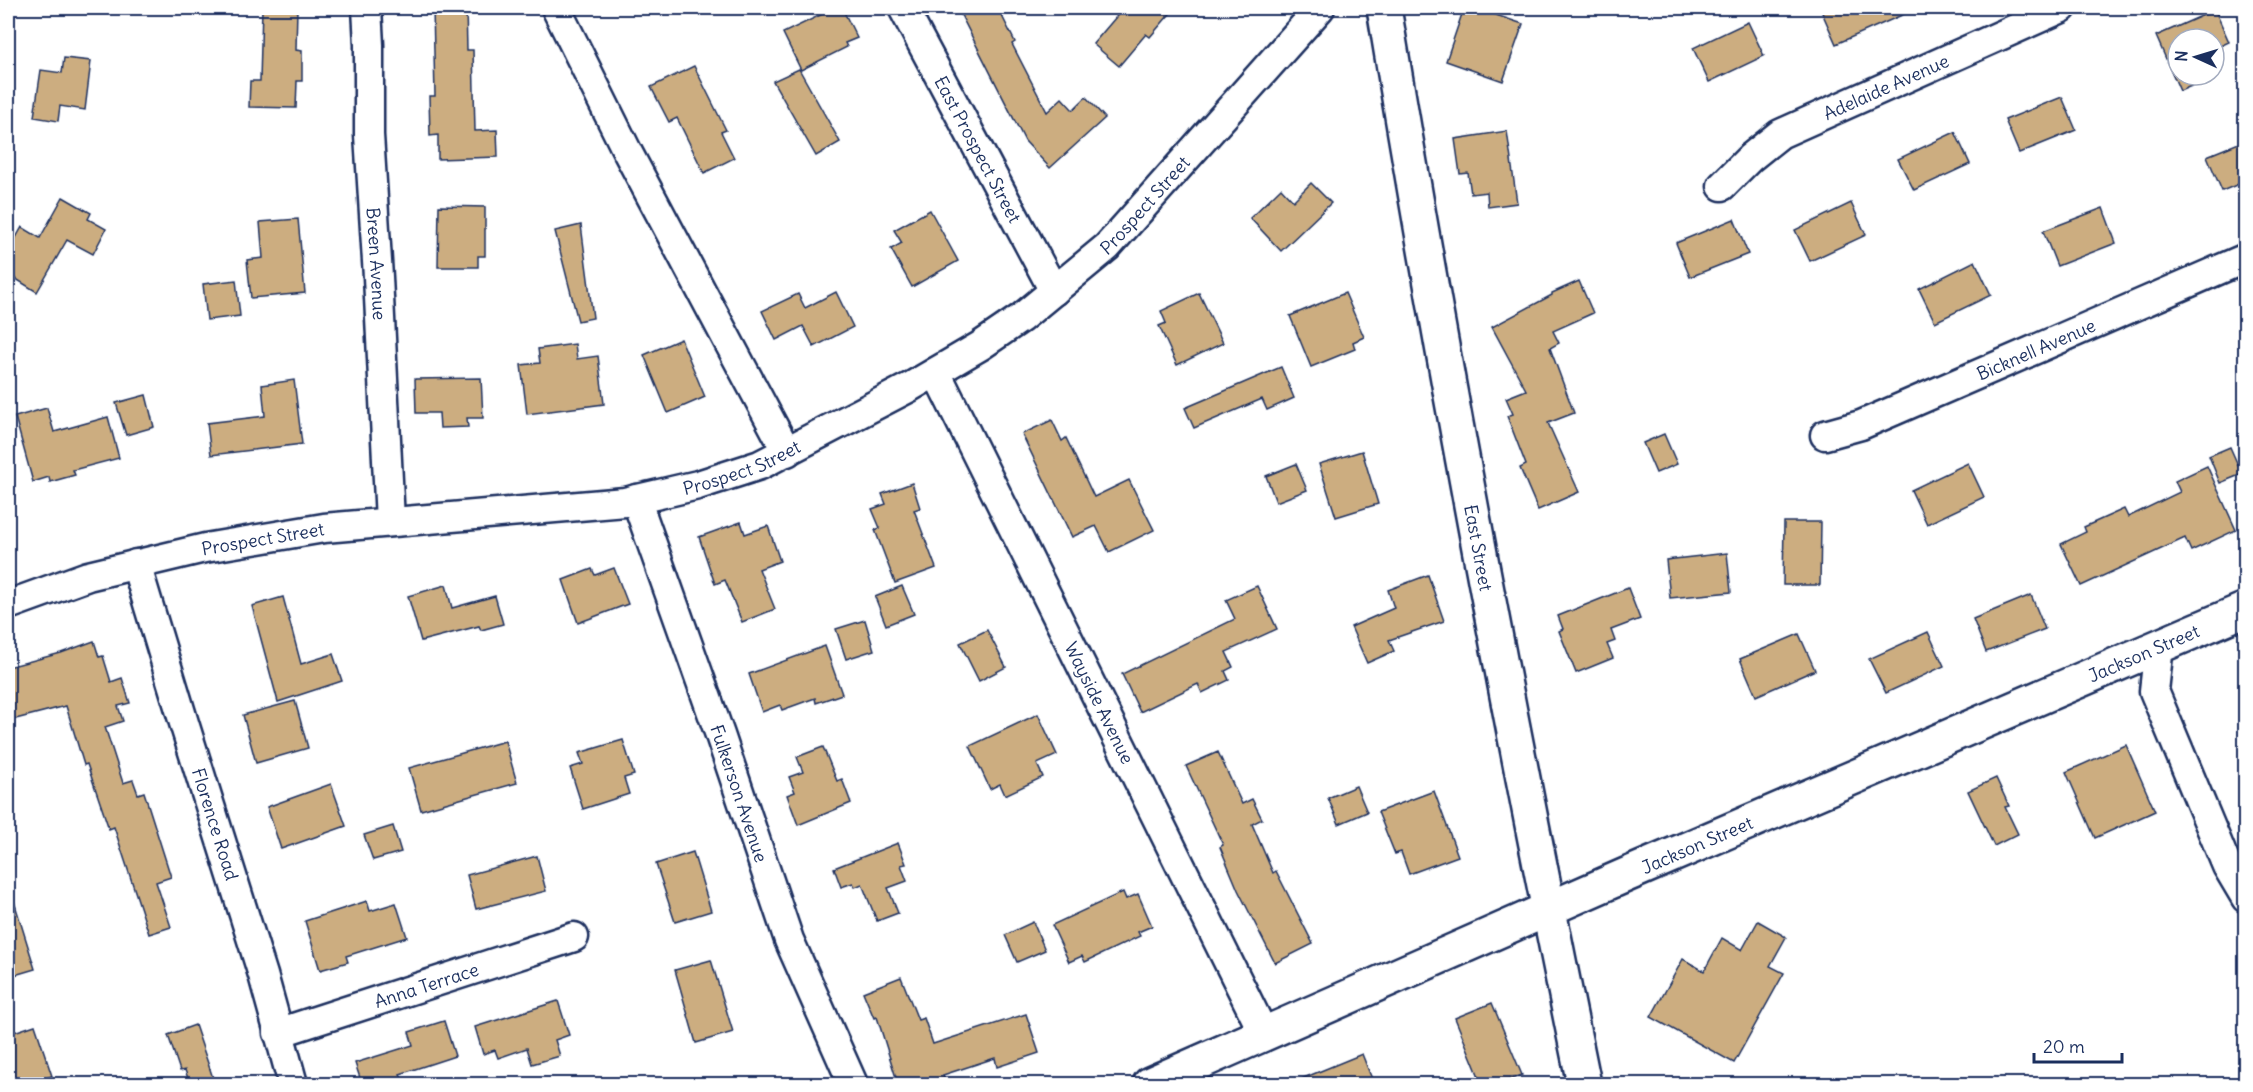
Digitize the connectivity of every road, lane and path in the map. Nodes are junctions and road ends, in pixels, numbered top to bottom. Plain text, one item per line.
1 (366, 8) edge
2 (556, 8) edge
3 (903, 8) edge
4 (1320, 8) edge
5 (1384, 8) edge
6 (2062, 8) edge
7 (1722, 186) dead end
8 (2246, 258) edge
9 (1054, 291) junction
10 (936, 372) junction
11 (1825, 435) dead end
12 (787, 452) junction
13 (636, 499) junction
14 (390, 521) junction
15 (136, 564) junction
16 (8, 605) edge
17 (2246, 609) edge
18 (2159, 646) junction
19 (2246, 898) edge
20 (1548, 910) junction
21 (574, 937) dead end
22 (278, 1033) junction
23 (1264, 1034) junction
24 (293, 1084) edge
25 (853, 1084) edge
26 (1150, 1084) edge
27 (1584, 1084) edge

1 - 14 street, Breen Avenue
2 - 12 street
3 - 9 street, East Prospect Street
4 - 9 street, Prospect Street
5 - 20 main road, East Street
6 - 7 street, Adelaide Avenue
8 - 11 street, Bicknell Avenue
9 - 10 street, Prospect Street
10 - 12 street, Prospect Street
10 - 23 street, Wayside Avenue
12 - 13 street, Prospect Street
13 - 14 street, Prospect Street
13 - 25 street, Fulkerson Avenue
14 - 15 street, Prospect Street
15 - 16 street, Prospect Street
15 - 22 street, Florence Road
17 - 18 main road, Jackson Street
18 - 19 street
18 - 20 main road, Jackson Street
20 - 23 main road, Jackson Street
20 - 27 main road, East Street
21 - 22 street, Anna Terrace
22 - 24 street, Florence Road
23 - 26 main road, Jackson Street

